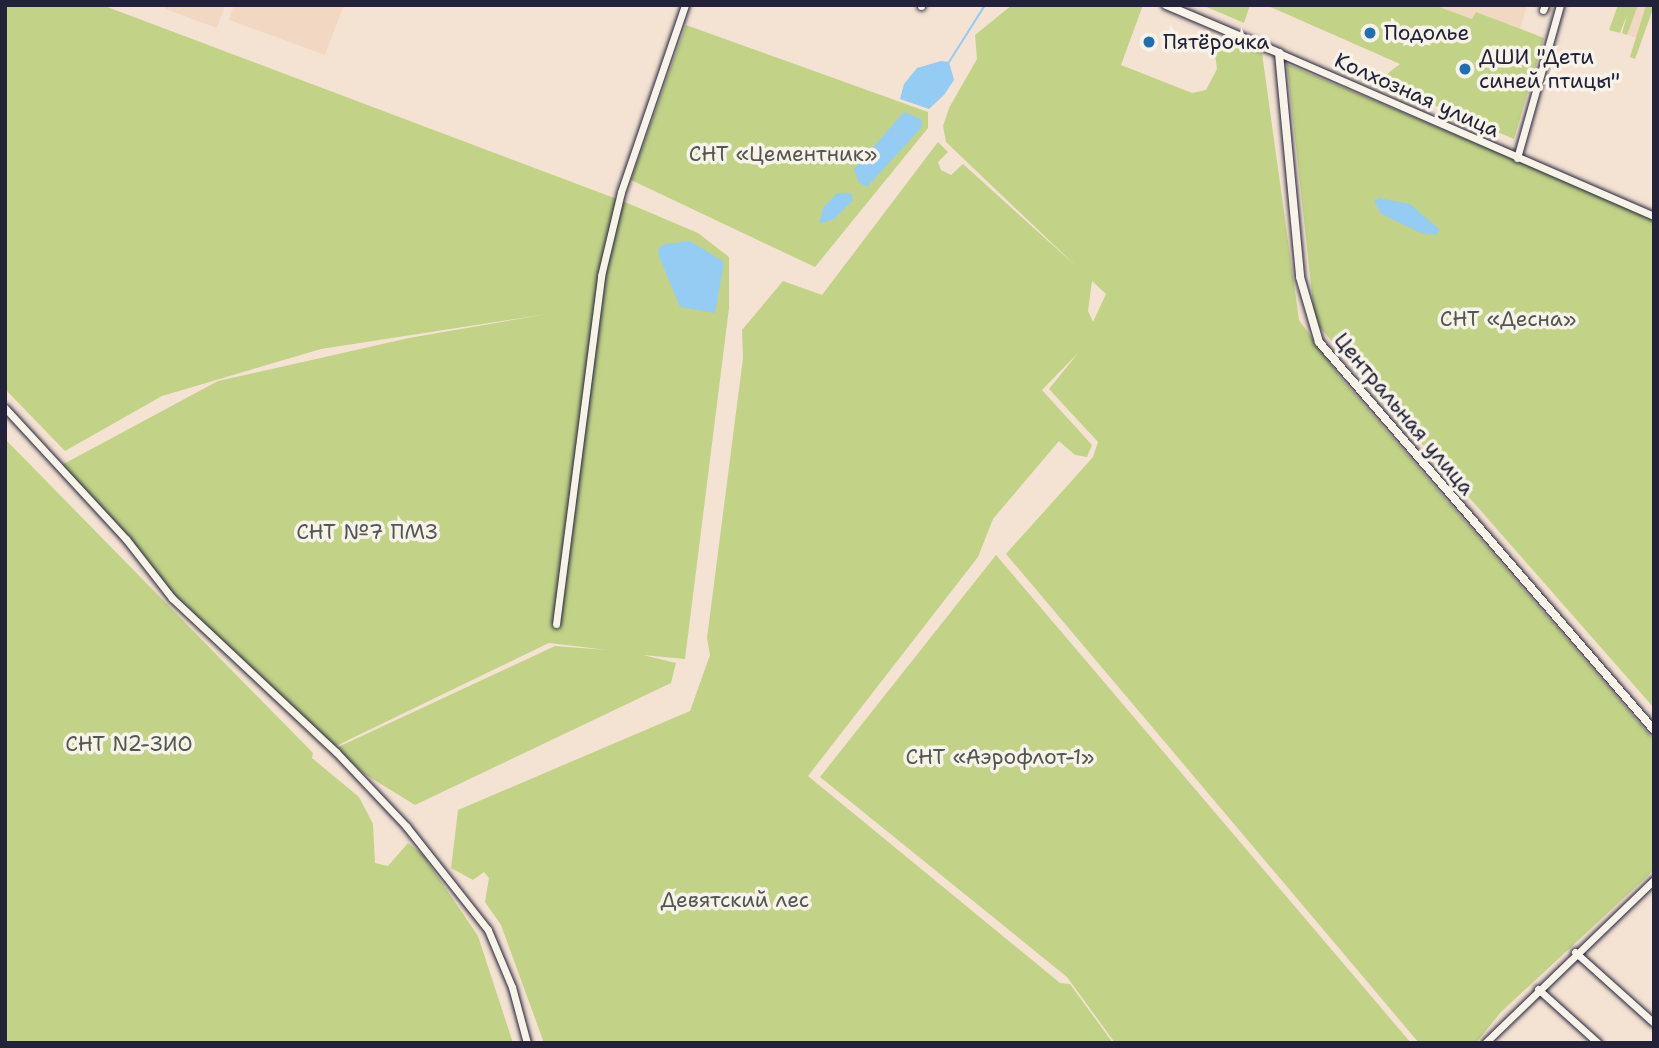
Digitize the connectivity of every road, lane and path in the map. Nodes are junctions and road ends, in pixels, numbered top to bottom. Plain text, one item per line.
1 (685, 5) edge
2 (1166, 5) edge
3 (1560, 5) edge
4 (1279, 53) junction
5 (1517, 158) junction
6 (1654, 216) edge
7 (5, 408) edge
8 (556, 624) dead end
9 (1654, 730) edge
10 (1654, 880) edge
11 (1575, 951) junction
12 (1538, 989) junction
13 (1654, 1023) edge
14 (527, 1043) edge
15 (1485, 1043) edge
16 (1598, 1043) edge

1 - 8 street
2 - 4 street, Колхозная улица
3 - 5 street
4 - 5 street, Колхозная улица
4 - 9 street, Центральная улица
5 - 6 street, Колхозная улица
7 - 14 street
10 - 11 street
11 - 12 street
11 - 13 street
12 - 15 street
12 - 16 street

